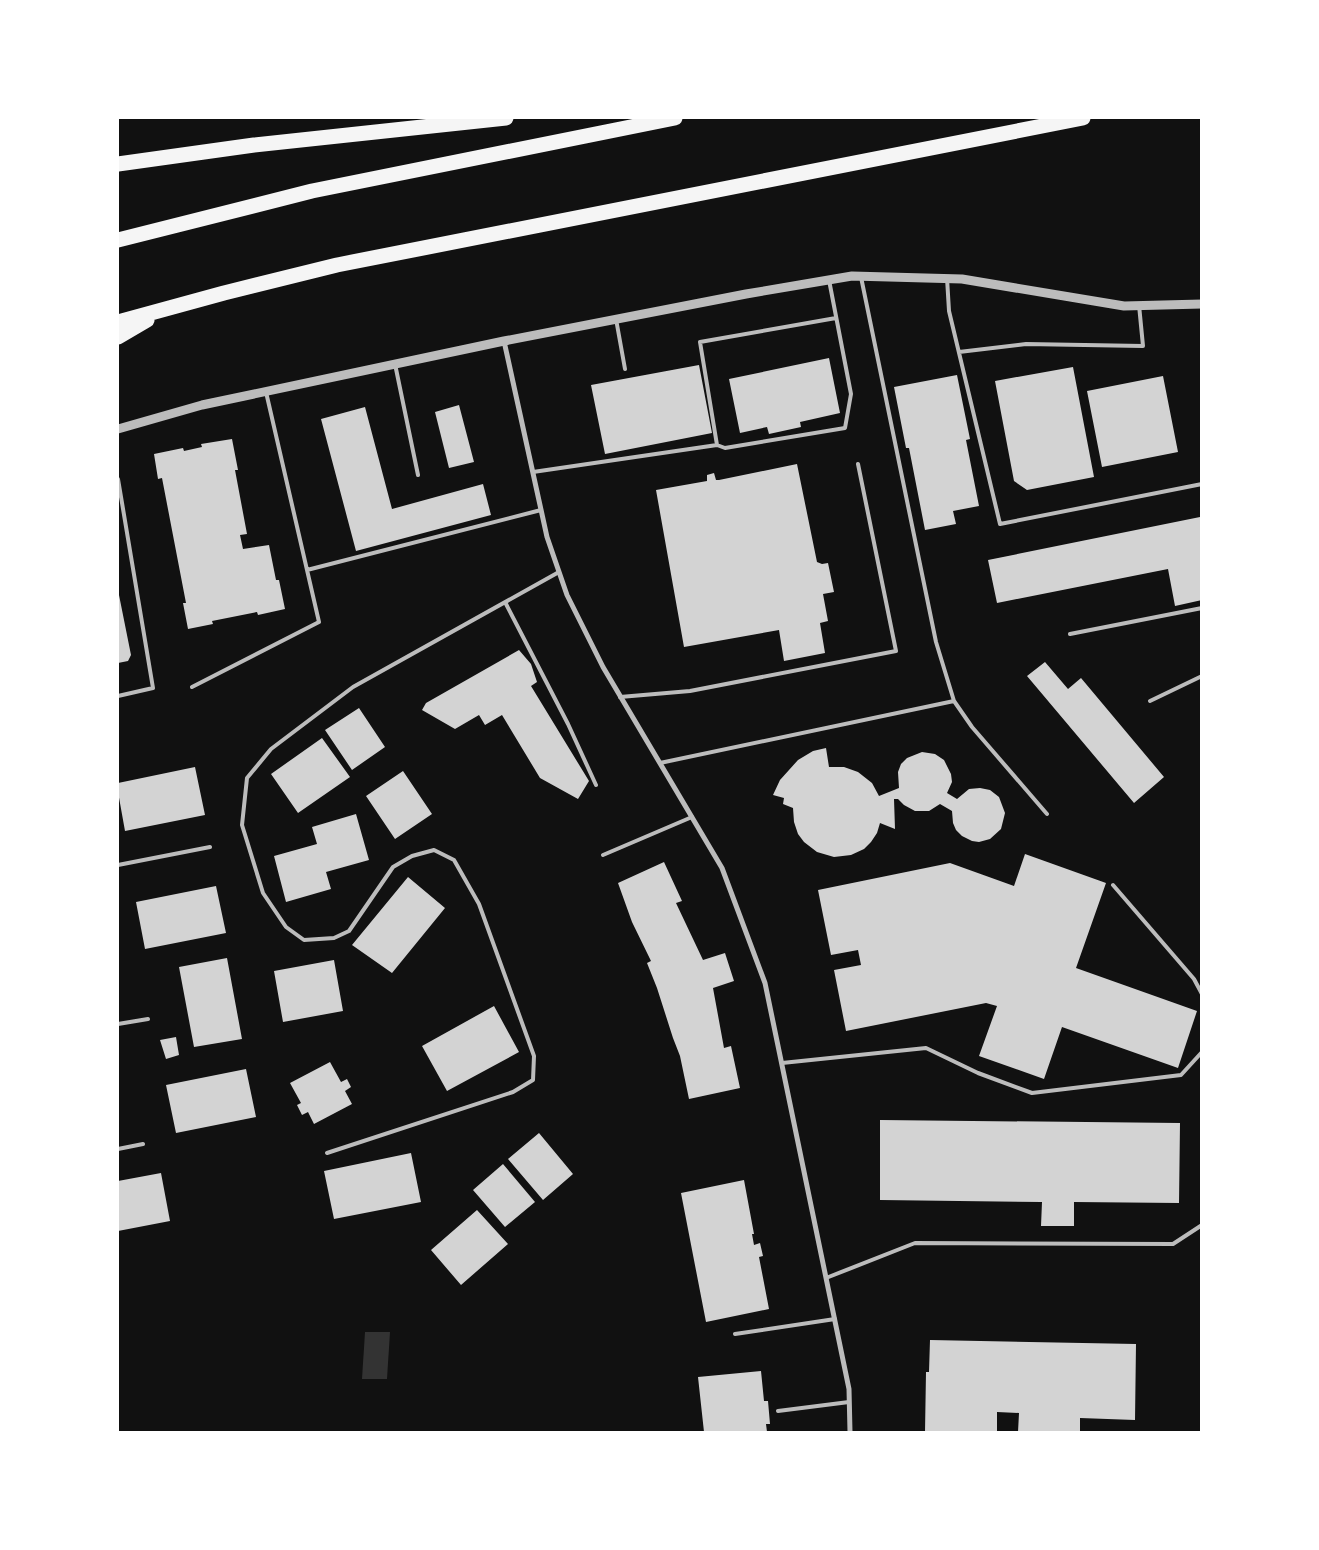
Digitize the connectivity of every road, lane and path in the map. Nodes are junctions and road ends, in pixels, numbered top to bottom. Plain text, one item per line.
1 (506, 118) edge
2 (675, 118) edge
3 (1083, 118) edge
4 (118, 164) edge
5 (118, 240) edge
6 (861, 277) junction
7 (946, 278) junction
8 (829, 280) junction
9 (1202, 304) edge
10 (1139, 305) junction
11 (168, 308) junction
12 (836, 318) junction
13 (616, 319) junction
14 (118, 322) edge
15 (118, 337) edge
16 (504, 341) junction
17 (959, 352) junction
18 (395, 364) junction
19 (625, 369) dead end
20 (266, 392) junction
21 (118, 429) edge
22 (717, 444) junction
23 (858, 464) dead end
24 (533, 472) junction
25 (418, 475) dead end
26 (118, 479) edge
27 (1202, 484) edge
28 (541, 510) junction
29 (307, 570) junction
30 (559, 572) junction
31 (505, 602) junction
32 (1202, 608) edge
33 (1070, 634) dead end
34 (1202, 676) edge
35 (192, 687) dead end
36 (118, 696) edge
37 (620, 697) junction
38 (954, 701) junction
39 (1150, 701) dead end
40 (660, 762) junction
41 (596, 785) dead end
42 (1047, 814) dead end
43 (692, 817) junction
44 (210, 847) dead end
45 (603, 855) dead end
46 (118, 865) edge
47 (1113, 886) dead end
48 (1202, 994) edge
49 (148, 1019) dead end
50 (118, 1024) edge
51 (1202, 1052) edge
52 (782, 1063) junction
53 (143, 1144) dead end
54 (118, 1149) edge
55 (327, 1153) dead end
56 (1202, 1225) edge
57 (826, 1278) junction
58 (835, 1319) junction
59 (736, 1334) dead end
60 (849, 1402) junction
61 (778, 1411) dead end
62 (850, 1432) edge

1 - 4 highway
2 - 5 highway
3 - 11 highway
6 - 7 street
6 - 8 street
6 - 38 lane
7 - 10 street
7 - 17 lane
8 - 12 lane
8 - 13 street
9 - 10 street
10 - 17 lane
11 - 14 highway
11 - 15 highway
12 - 22 lane
12 - 22 lane
13 - 16 street
13 - 19 lane
16 - 18 street
16 - 24 street
17 - 27 lane
18 - 20 street
18 - 25 lane
20 - 21 street
20 - 29 lane
22 - 24 lane
23 - 37 lane
24 - 28 street
26 - 36 lane
28 - 29 lane
28 - 30 street
29 - 35 lane
30 - 31 lane
30 - 37 street
31 - 41 lane
31 - 55 lane
32 - 33 lane
34 - 39 lane
37 - 40 street
38 - 40 lane
38 - 42 lane
40 - 43 street
43 - 45 lane
43 - 52 street
44 - 46 lane
47 - 48 lane
49 - 50 lane
51 - 52 lane
52 - 57 street
53 - 54 lane
56 - 57 lane
57 - 58 street
58 - 59 lane
58 - 60 street
60 - 61 lane
60 - 62 street

